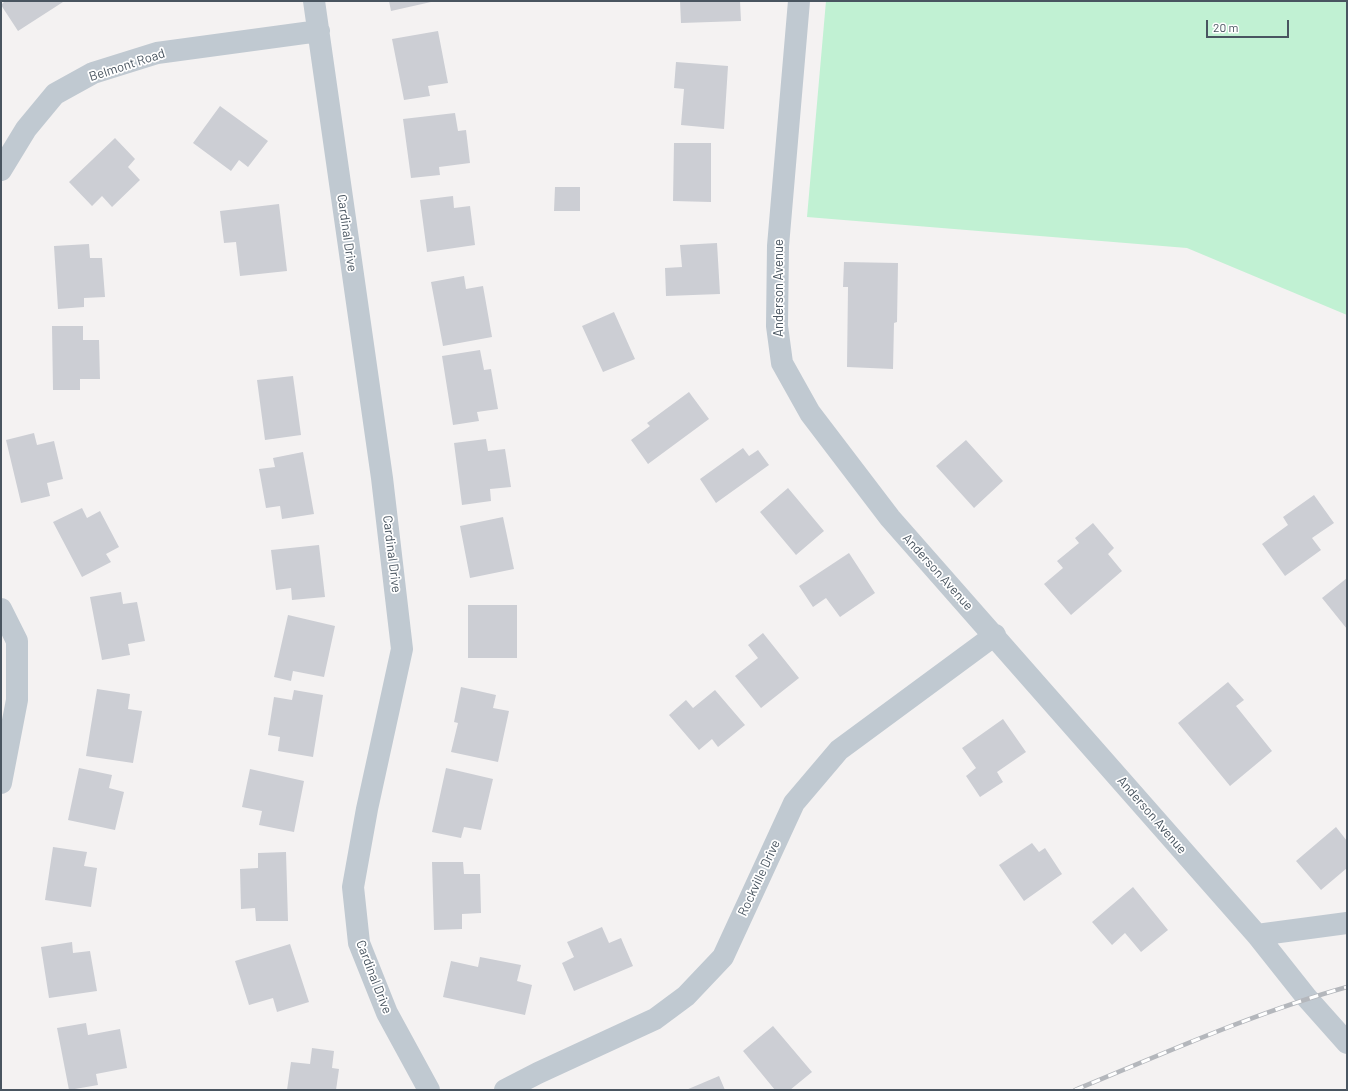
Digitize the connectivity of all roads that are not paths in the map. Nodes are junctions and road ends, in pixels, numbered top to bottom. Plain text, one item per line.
1 (314, 1) edge
2 (799, 1) edge
3 (319, 31) junction
4 (1, 170) edge
5 (1, 609) edge
6 (994, 635) junction
7 (1, 783) edge
8 (1347, 923) edge
9 (1257, 935) junction
10 (1347, 1043) edge
11 (429, 1090) edge
12 (505, 1090) edge

1 - 3 street, Cardinal Drive
2 - 6 street, Anderson Avenue
3 - 4 street, Belmont Road
3 - 11 street, Cardinal Drive
5 - 7 street
6 - 9 street, Anderson Avenue
6 - 12 street, Rockville Drive
8 - 9 street
9 - 10 street, Anderson Avenue

